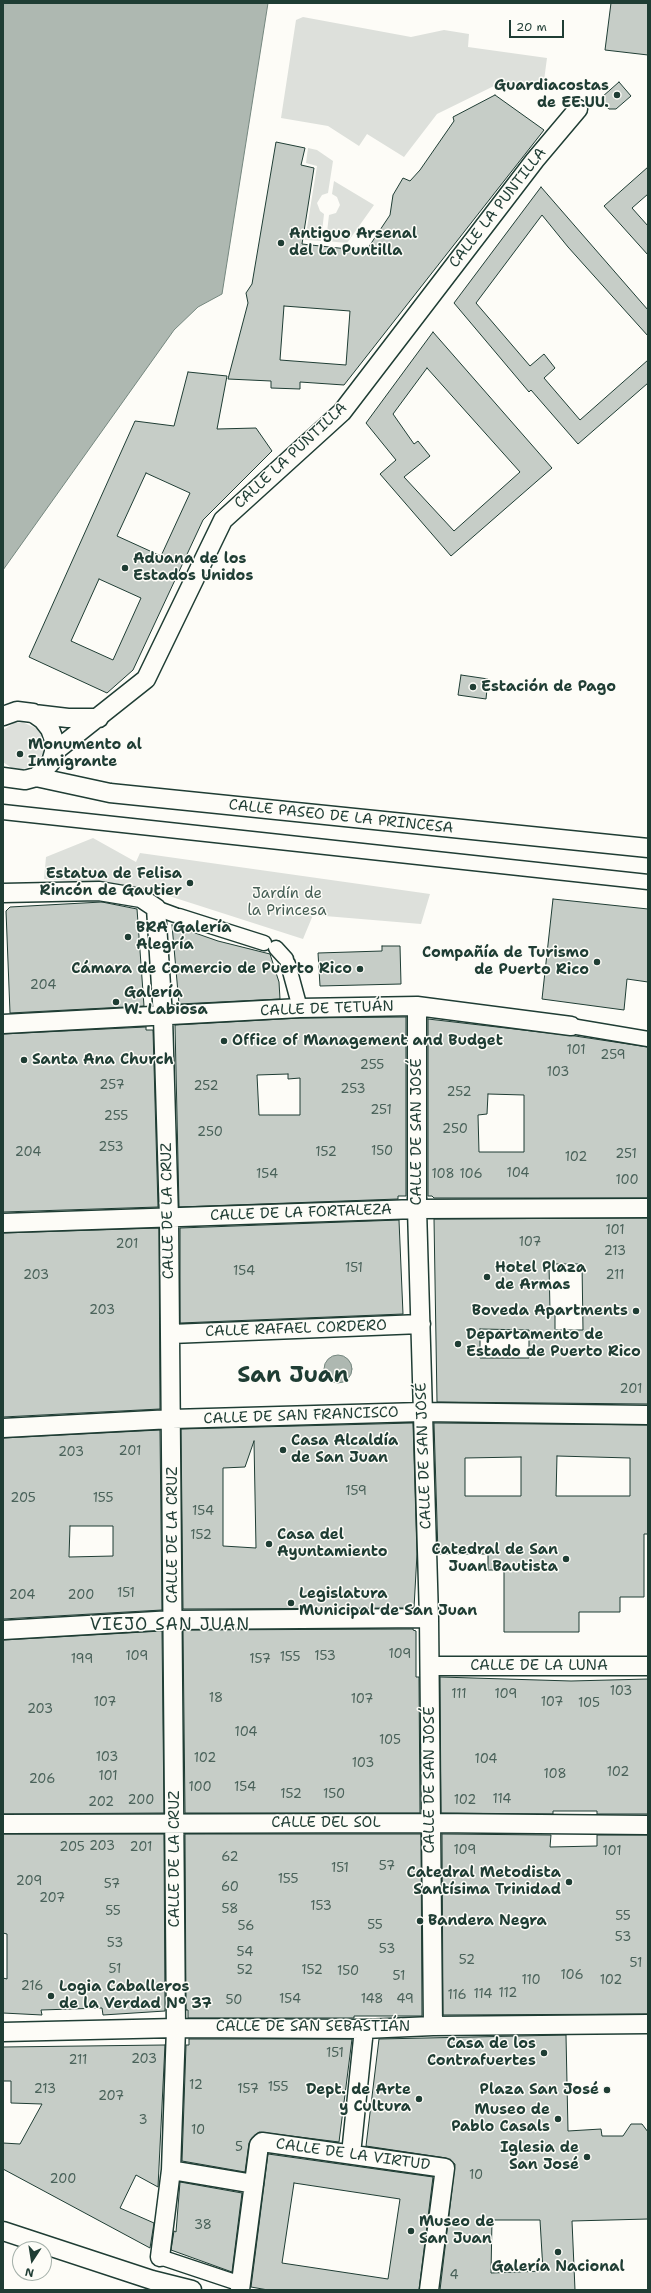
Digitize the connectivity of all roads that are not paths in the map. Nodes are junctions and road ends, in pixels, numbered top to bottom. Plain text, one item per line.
1 (578, 109) dead end
2 (33, 714) junction
3 (3, 716) edge
4 (99, 718) junction
5 (54, 752) junction
6 (3, 777) edge
7 (36, 777) junction
8 (3, 812) edge
9 (648, 848) edge
10 (648, 882) edge
11 (3, 892) edge
12 (156, 908) junction
13 (417, 1006) junction
14 (300, 1008) junction
15 (163, 1017) junction
16 (3, 1024) edge
17 (571, 1026) joint
18 (648, 1039) edge
19 (648, 1208) edge
20 (417, 1209) junction
21 (169, 1219) junction
22 (3, 1223) edge
23 (421, 1324) junction
24 (171, 1334) junction
25 (422, 1412) junction
26 (648, 1415) edge
27 (172, 1419) junction
28 (3, 1428) edge
29 (429, 1618) junction
30 (173, 1620) junction
31 (3, 1630) edge
32 (430, 1666) junction
33 (648, 1666) edge
34 (430, 1823) junction
35 (3, 1824) edge
36 (174, 1824) junction
37 (648, 1825) edge
38 (648, 2024) edge
39 (433, 2026) junction
40 (176, 2028) junction
41 (364, 2029) junction
42 (3, 2032) edge
43 (351, 2154) junction
44 (171, 2170) junction
45 (254, 2184) junction
46 (3, 2232) edge
47 (160, 2257) joint
48 (240, 2287) edge
49 (192, 2290) edge
50 (429, 2290) edge

1 - 4 street, CALLE LA PUNTILLA
2 - 3 street
2 - 4 street
2 - 5 street
4 - 5 street
5 - 7 street
6 - 7 street, CALLE PASEO DE LA PRINCESA
7 - 9 street, CALLE PASEO DE LA PRINCESA
8 - 10 street
11 - 12 street
12 - 14 street
12 - 15 street, CALLE DE LA CRUZ
13 - 14 street, CALLE DE TETUÁN
13 - 17 street, CALLE DE TETUÁN
13 - 20 street, CALLE DE SAN JOSÉ
14 - 15 street, CALLE DE TETUÁN
15 - 16 street, CALLE DE TETUÁN
15 - 21 street, CALLE DE LA CRUZ
17 - 18 street, CALLE DE TETUÁN
19 - 20 street, CALLE DE LA FORTALEZA
20 - 21 street, CALLE DE LA FORTALEZA
20 - 23 street, CALLE DE SAN JOSÉ
21 - 22 street, CALLE DE LA FORTALEZA
21 - 24 street, CALLE DE LA CRUZ
23 - 24 street, CALLE RAFAEL CORDERO
23 - 25 street, CALLE DE SAN JOSÉ
24 - 27 street, CALLE DE LA CRUZ
25 - 26 street, CALLE DE SAN FRANCISCO
25 - 27 street, CALLE DE SAN FRANCISCO
25 - 29 street, CALLE DE SAN JOSÉ
27 - 28 street, CALLE DE SAN FRANCISCO
27 - 30 street, CALLE DE LA CRUZ
29 - 30 street
29 - 32 street, CALLE DE SAN JOSÉ
30 - 31 street
30 - 36 street, CALLE DE LA CRUZ
32 - 33 street, CALLE DE LA LUNA
32 - 34 street, CALLE DE SAN JOSÉ
34 - 36 street, CALLE DEL SOL
34 - 37 street, CALLE DEL SOL
34 - 39 street, CALLE DE SAN JOSÉ
35 - 36 street, CALLE DEL SOL
36 - 40 street, CALLE DE LA CRUZ
38 - 39 street, CALLE DE SAN SEBASTIÁN
39 - 41 street, CALLE DE SAN SEBASTIÁN
40 - 41 street, CALLE DE SAN SEBASTIÁN
40 - 42 street, CALLE DE SAN SEBASTIÁN
40 - 44 street, CALLE DE LA CRUZ
41 - 43 street
43 - 45 street, CALLE DE LA VIRTUD
43 - 50 street, CALLE DE LA VIRTUD
44 - 45 street
44 - 47 street, CALLE DE LA CRUZ
45 - 48 street
46 - 49 street
47 - 48 street

